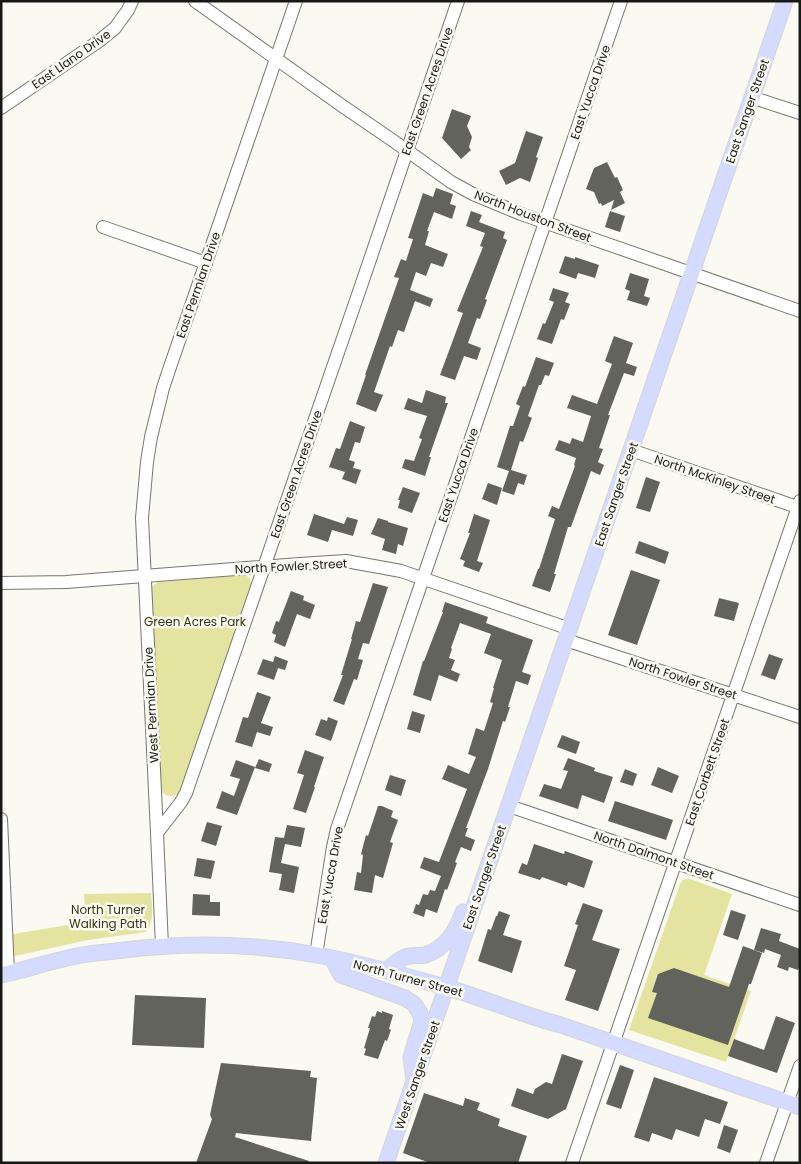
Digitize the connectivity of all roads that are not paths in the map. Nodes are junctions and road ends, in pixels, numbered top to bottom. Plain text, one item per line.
1 (132, 1) edge
2 (195, 1) edge
3 (296, 1) edge
4 (458, 1) edge
5 (621, 1) edge
6 (785, 1) edge
7 (276, 59) junction
8 (751, 97) junction
9 (1, 108) edge
10 (800, 113) edge
11 (406, 150) junction
12 (545, 222) junction
13 (103, 227) dead end
14 (206, 263) junction
15 (692, 273) junction
16 (800, 311) edge
17 (631, 450) junction
18 (799, 505) edge
19 (264, 567) junction
20 (144, 576) junction
21 (422, 578) junction
22 (1, 583) edge
23 (568, 635) junction
24 (733, 694) junction
25 (800, 717) edge
26 (509, 806) junction
27 (1, 819) edge
28 (502, 825) junction
29 (157, 833) junction
30 (676, 862) junction
31 (800, 905) edge
32 (162, 946) junction
33 (316, 955) junction
34 (332, 958) junction
35 (386, 971) junction
36 (4, 974) edge
37 (446, 987) junction
38 (613, 1043) junction
39 (800, 1066) edge
40 (414, 1082) junction
41 (793, 1104) edge
42 (386, 1163) edge
43 (572, 1163) edge
44 (766, 1163) edge

1 - 9 street, East Llano Drive
2 - 7 street, North Houston Street
3 - 7 street, East Permian Drive
4 - 11 street, East Green Acres Drive
5 - 12 street, East Yucca Drive
6 - 8 main road, East Sanger Street
7 - 11 street, North Houston Street
7 - 14 street, East Permian Drive
8 - 10 street
8 - 15 main road, East Sanger Street
11 - 12 street, North Houston Street
11 - 19 street, East Green Acres Drive
12 - 15 street, North Houston Street
12 - 21 street, East Yucca Drive
13 - 14 street
14 - 20 street, East Permian Drive
15 - 16 street, North Houston Street
15 - 17 main road, East Sanger Street
17 - 18 street, North McKinley Street
17 - 23 main road, East Sanger Street
18 - 24 street, East Corbett Street
19 - 20 street, North Fowler Street
19 - 21 street, North Fowler Street
19 - 29 street, East Green Acres Drive
20 - 22 street, North Fowler Street
20 - 29 street, West Permian Drive
21 - 23 street, North Fowler Street
21 - 33 street, East Yucca Drive
23 - 24 street, North Fowler Street
23 - 26 main road, East Sanger Street
24 - 25 street, North Fowler Street
24 - 30 street, East Corbett Street
26 - 28 main road, East Sanger Street
26 - 30 street, North Dalmont Street
27 - 36 street
28 - 35 main road
28 - 37 main road, East Sanger Street
29 - 32 street
30 - 31 street, North Dalmont Street
30 - 38 street, East Corbett Street
32 - 33 main road, North Turner Street
32 - 36 main road, North Turner Street
33 - 34 main road, North Turner Street
34 - 35 main road, North Turner Street
34 - 40 main road
35 - 37 main road, North Turner Street
37 - 38 main road, North Turner Street
37 - 40 main road, West Sanger Street
38 - 41 main road, North Turner Street
38 - 43 street, East Corbett Street
39 - 41 street
40 - 42 main road, West Sanger Street
41 - 44 street

